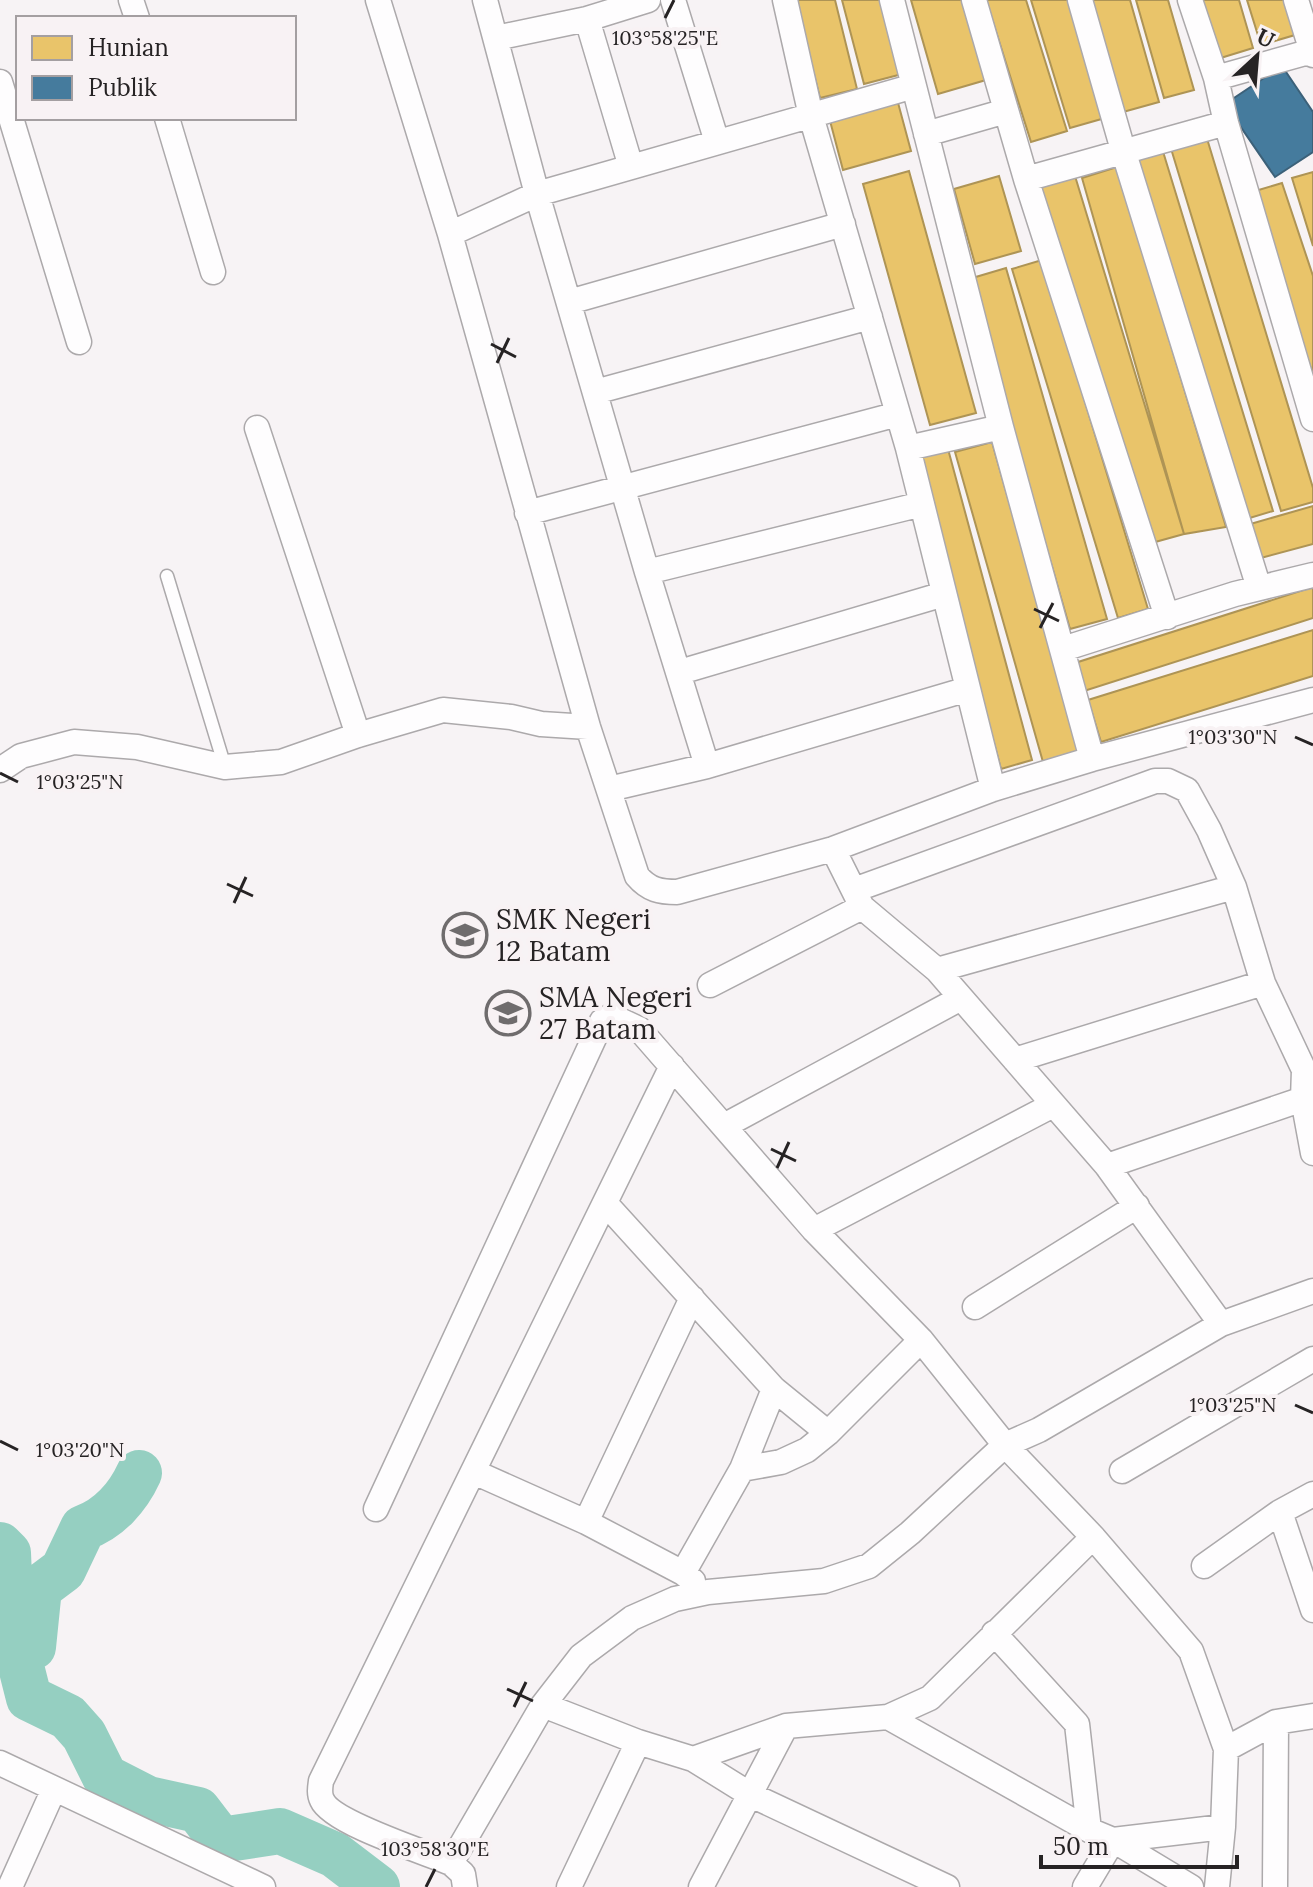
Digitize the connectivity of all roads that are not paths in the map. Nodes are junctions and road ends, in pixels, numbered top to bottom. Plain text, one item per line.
1 (378, 0) edge
2 (485, 0) edge
3 (648, 0) edge
4 (673, 0) edge
5 (785, 0) edge
6 (892, 0) edge
7 (974, 0) edge
8 (1080, 0) edge
9 (1190, 0) edge
10 (1296, 0) edge
11 (587, 19) junction
12 (496, 38) junction
13 (1312, 53) edge
14 (1216, 78) junction
15 (0, 82) edge
16 (914, 86) junction
17 (1006, 111) junction
18 (811, 116) junction
19 (168, 120) edge
20 (1226, 123) junction
21 (926, 134) junction
22 (717, 142) junction
23 (1123, 150) junction
24 (631, 167) junction
25 (1026, 179) junction
26 (537, 194) junction
27 (843, 224) junction
28 (450, 234) junction
29 (213, 272) dead end
30 (569, 302) junction
31 (870, 317) junction
32 (79, 342) dead end
33 (595, 392) junction
34 (898, 414) junction
35 (1313, 419) edge
36 (1001, 427) junction
37 (257, 428) dead end
38 (908, 448) junction
39 (623, 485) junction
40 (922, 504) junction
41 (527, 513) junction
42 (647, 572) junction
43 (1313, 575) edge
44 (167, 576) dead end
45 (1259, 588) junction
46 (944, 594) junction
47 (1167, 617) junction
48 (1063, 649) junction
49 (680, 672) junction
50 (968, 689) junction
51 (1313, 700) edge
52 (588, 727) junction
53 (358, 735) junction
54 (1092, 759) junction
55 (707, 766) junction
56 (225, 767) junction
57 (0, 770) edge
58 (609, 789) junction
59 (993, 789) junction
60 (834, 852) junction
61 (1234, 887) junction
62 (855, 893) junction
63 (937, 970) junction
64 (1263, 983) junction
65 (710, 985) dead end
66 (961, 998) junction
67 (1015, 1060) junction
68 (672, 1066) junction
69 (1309, 1068) edge
70 (1303, 1099) junction
71 (1053, 1105) junction
72 (724, 1126) junction
73 (1313, 1153) edge
74 (1107, 1166) junction
75 (605, 1203) junction
76 (1137, 1206) junction
77 (814, 1230) junction
78 (1313, 1291) edge
79 (692, 1298) junction
80 (975, 1307) dead end
81 (1221, 1324) junction
82 (921, 1340) junction
83 (1313, 1359) edge
84 (774, 1389) junction
85 (828, 1433) junction
86 (1005, 1445) junction
87 (742, 1469) junction
88 (1122, 1471) dead end
89 (474, 1472) junction
90 (1313, 1494) edge
91 (376, 1509) dead end
92 (1280, 1512) junction
93 (586, 1522) junction
94 (1093, 1537) junction
95 (1204, 1566) dead end
96 (683, 1573) junction
97 (708, 1592) junction
98 (1313, 1610) edge
99 (994, 1633) junction
100 (543, 1705) junction
101 (1313, 1716) edge
102 (888, 1717) junction
103 (1276, 1722) junction
104 (786, 1726) junction
105 (638, 1742) junction
106 (1226, 1749) junction
107 (693, 1759) junction
108 (0, 1763) edge
109 (54, 1789) junction
110 (751, 1795) junction
111 (1223, 1827) junction
112 (1089, 1830) junction
113 (1113, 1840) junction
114 (461, 1877) edge
115 (10, 1887) edge
116 (263, 1887) edge
117 (569, 1887) edge
118 (701, 1887) edge
119 (947, 1887) edge
120 (1085, 1887) edge
121 (1191, 1887) edge
122 (1217, 1887) edge
123 (1275, 1887) edge

1 - 28 street
2 - 12 street
3 - 11 street
4 - 22 street
5 - 18 street
6 - 16 street
7 - 17 street
8 - 23 street
9 - 14 street
10 - 13 street
11 - 12 street
11 - 24 street
12 - 26 street
13 - 14 street
14 - 20 street
15 - 32 street
16 - 18 street
16 - 21 street
17 - 21 street
17 - 25 street
18 - 22 street
18 - 27 street
19 - 29 street
20 - 23 street
20 - 35 street
21 - 36 street
22 - 24 street
23 - 25 street
23 - 45 street
24 - 26 street
25 - 47 street
26 - 28 street
26 - 30 street
27 - 30 street
27 - 31 street
28 - 41 street
30 - 33 street
31 - 33 street
31 - 34 street
33 - 39 street
34 - 38 street
34 - 39 street
36 - 38 street
36 - 48 street
37 - 53 street
38 - 40 street
39 - 41 street
39 - 42 street
40 - 42 street
40 - 46 street
41 - 52 street
42 - 49 street
43 - 45 street
44 - 56 lane
45 - 47 street
46 - 49 street
46 - 50 street
47 - 48 street
48 - 54 street
49 - 55 street
50 - 55 street
50 - 59 street
51 - 54 street
52 - 53 street
52 - 58 street
53 - 56 street
54 - 59 street
55 - 58 street
56 - 57 street
58 - 60 street
59 - 60 street
60 - 62 street
61 - 62 street
61 - 63 street
61 - 64 street
62 - 63 street
62 - 65 street
63 - 66 street
64 - 67 street
64 - 69 street
66 - 67 street
66 - 72 street
67 - 71 street
68 - 72 street
68 - 75 street
68 - 91 street
69 - 70 street
70 - 73 street
70 - 74 street
71 - 74 street
71 - 77 street
72 - 77 street
74 - 76 street
75 - 79 street
75 - 89 street
76 - 80 street
76 - 81 street
77 - 82 street
78 - 81 street
79 - 84 street
79 - 93 street
81 - 86 street
82 - 85 street
82 - 86 street
83 - 88 street
84 - 85 street
84 - 87 street
85 - 87 street
86 - 94 street
86 - 97 street
87 - 96 street
89 - 93 street
89 - 114 street
90 - 92 street
92 - 95 street
92 - 98 street
93 - 96 street
94 - 99 street
94 - 106 street
96 - 97 street
97 - 100 street
99 - 102 street
99 - 112 street
100 - 105 street
100 - 114 street
101 - 103 street
102 - 104 street
102 - 112 street
103 - 106 street
103 - 123 street
104 - 107 street
104 - 110 street
105 - 107 street
105 - 117 street
106 - 111 street
107 - 110 street
108 - 109 street
109 - 115 street
109 - 116 street
110 - 118 street
110 - 119 street
111 - 113 street
111 - 122 street
112 - 113 street
113 - 120 street
113 - 121 street

